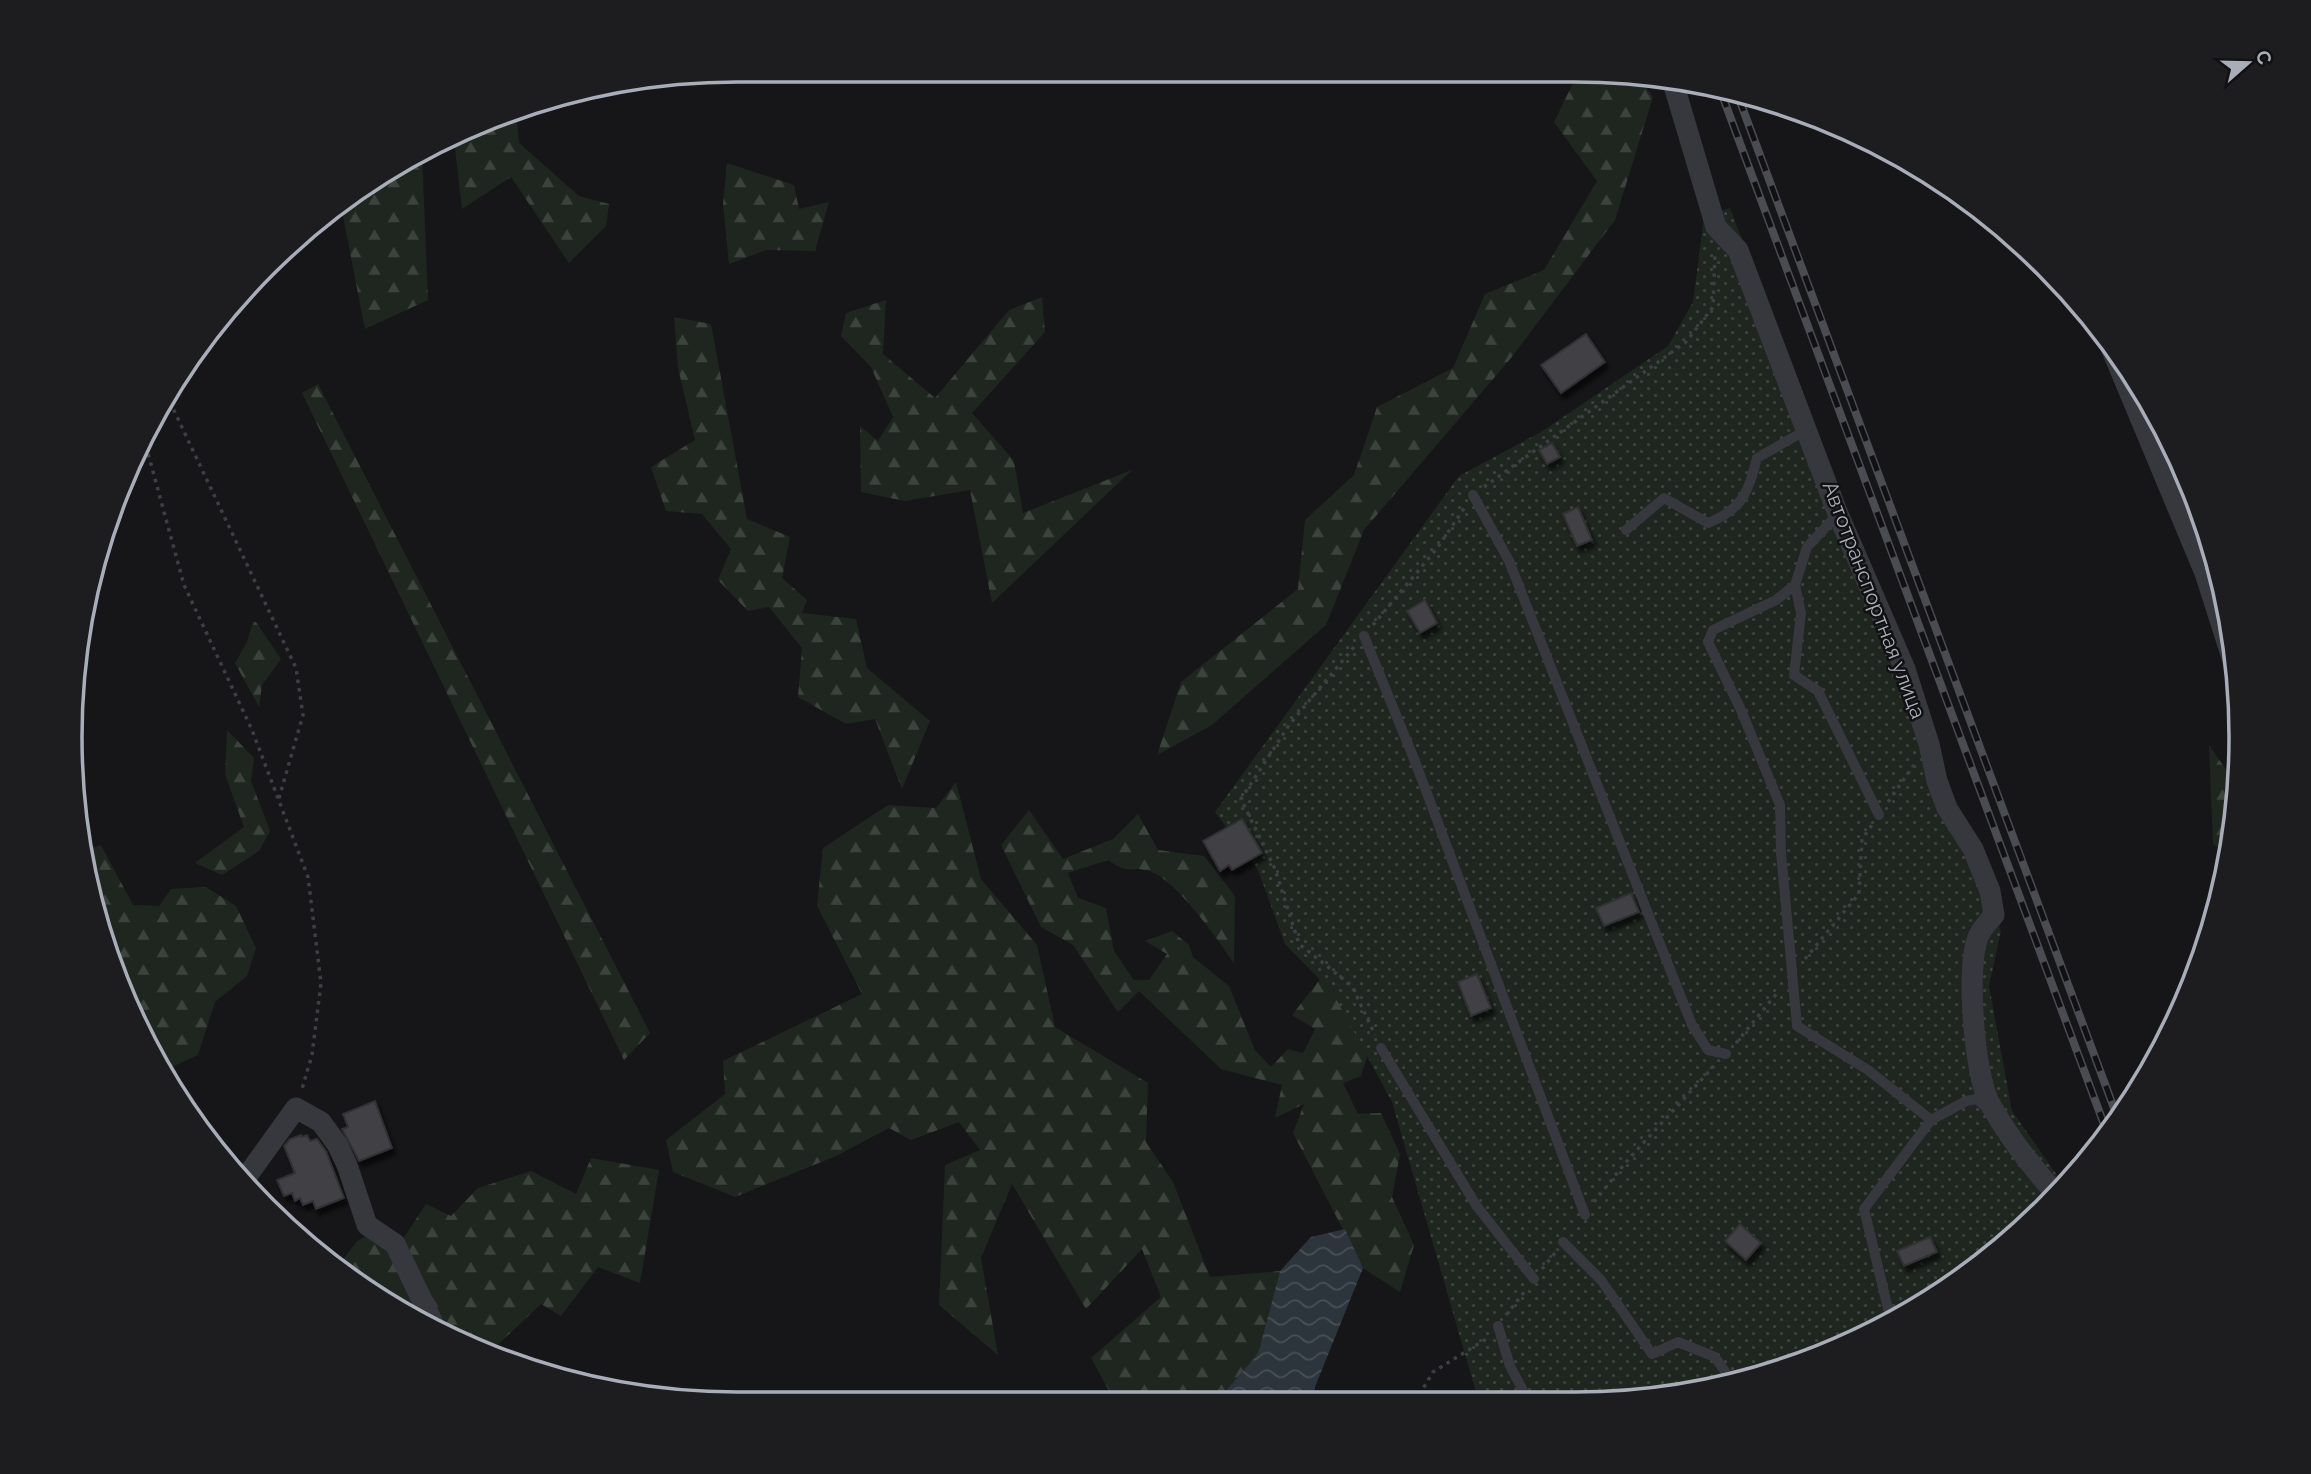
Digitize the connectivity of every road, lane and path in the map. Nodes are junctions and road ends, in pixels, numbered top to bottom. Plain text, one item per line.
1 (1675, 91) edge
2 (1716, 227) junction
3 (2129, 390) edge
4 (172, 407) edge
5 (1808, 429) junction
6 (148, 452) edge
7 (1473, 495) junction
8 (1838, 514) junction
9 (1626, 530) dead end
10 (1795, 584) junction
11 (2214, 602) edge
12 (1364, 636) junction
13 (1929, 744) junction
14 (279, 800) junction
15 (1879, 815) junction
16 (1794, 972) junction
17 (1381, 1048) joint
18 (1726, 1054) junction
19 (296, 1108) junction
20 (1931, 1120) junction
21 (2001, 1120) junction
22 (249, 1173) edge
23 (2049, 1187) edge
24 (1585, 1215) joint
25 (1563, 1242) joint
26 (1534, 1279) junction
27 (1889, 1311) edge
28 (429, 1314) edge
29 (1498, 1326) junction
30 (1726, 1373) edge
31 (1421, 1392) edge
32 (1524, 1392) edge

1 - 2 street, Автотранспортная улица
2 - 5 street, Автотранспортная улица
2 - 7 path
3 - 11 street
4 - 14 path
5 - 8 street, Автотранспортная улица
5 - 9 lane
6 - 14 path
7 - 12 path
7 - 18 lane
8 - 10 lane
8 - 13 street, Автотранспортная улица
10 - 15 lane
10 - 16 lane
12 - 17 path
12 - 24 lane
13 - 15 path
13 - 21 street, Автотранспортная улица
14 - 19 path
15 - 16 path
16 - 18 path
16 - 20 lane
17 - 26 lane
18 - 24 path
19 - 22 street
19 - 28 street
20 - 21 lane
20 - 27 lane
21 - 23 street, Автотранспортная улица
25 - 26 path
25 - 30 lane
26 - 29 path
29 - 31 path
29 - 32 lane

